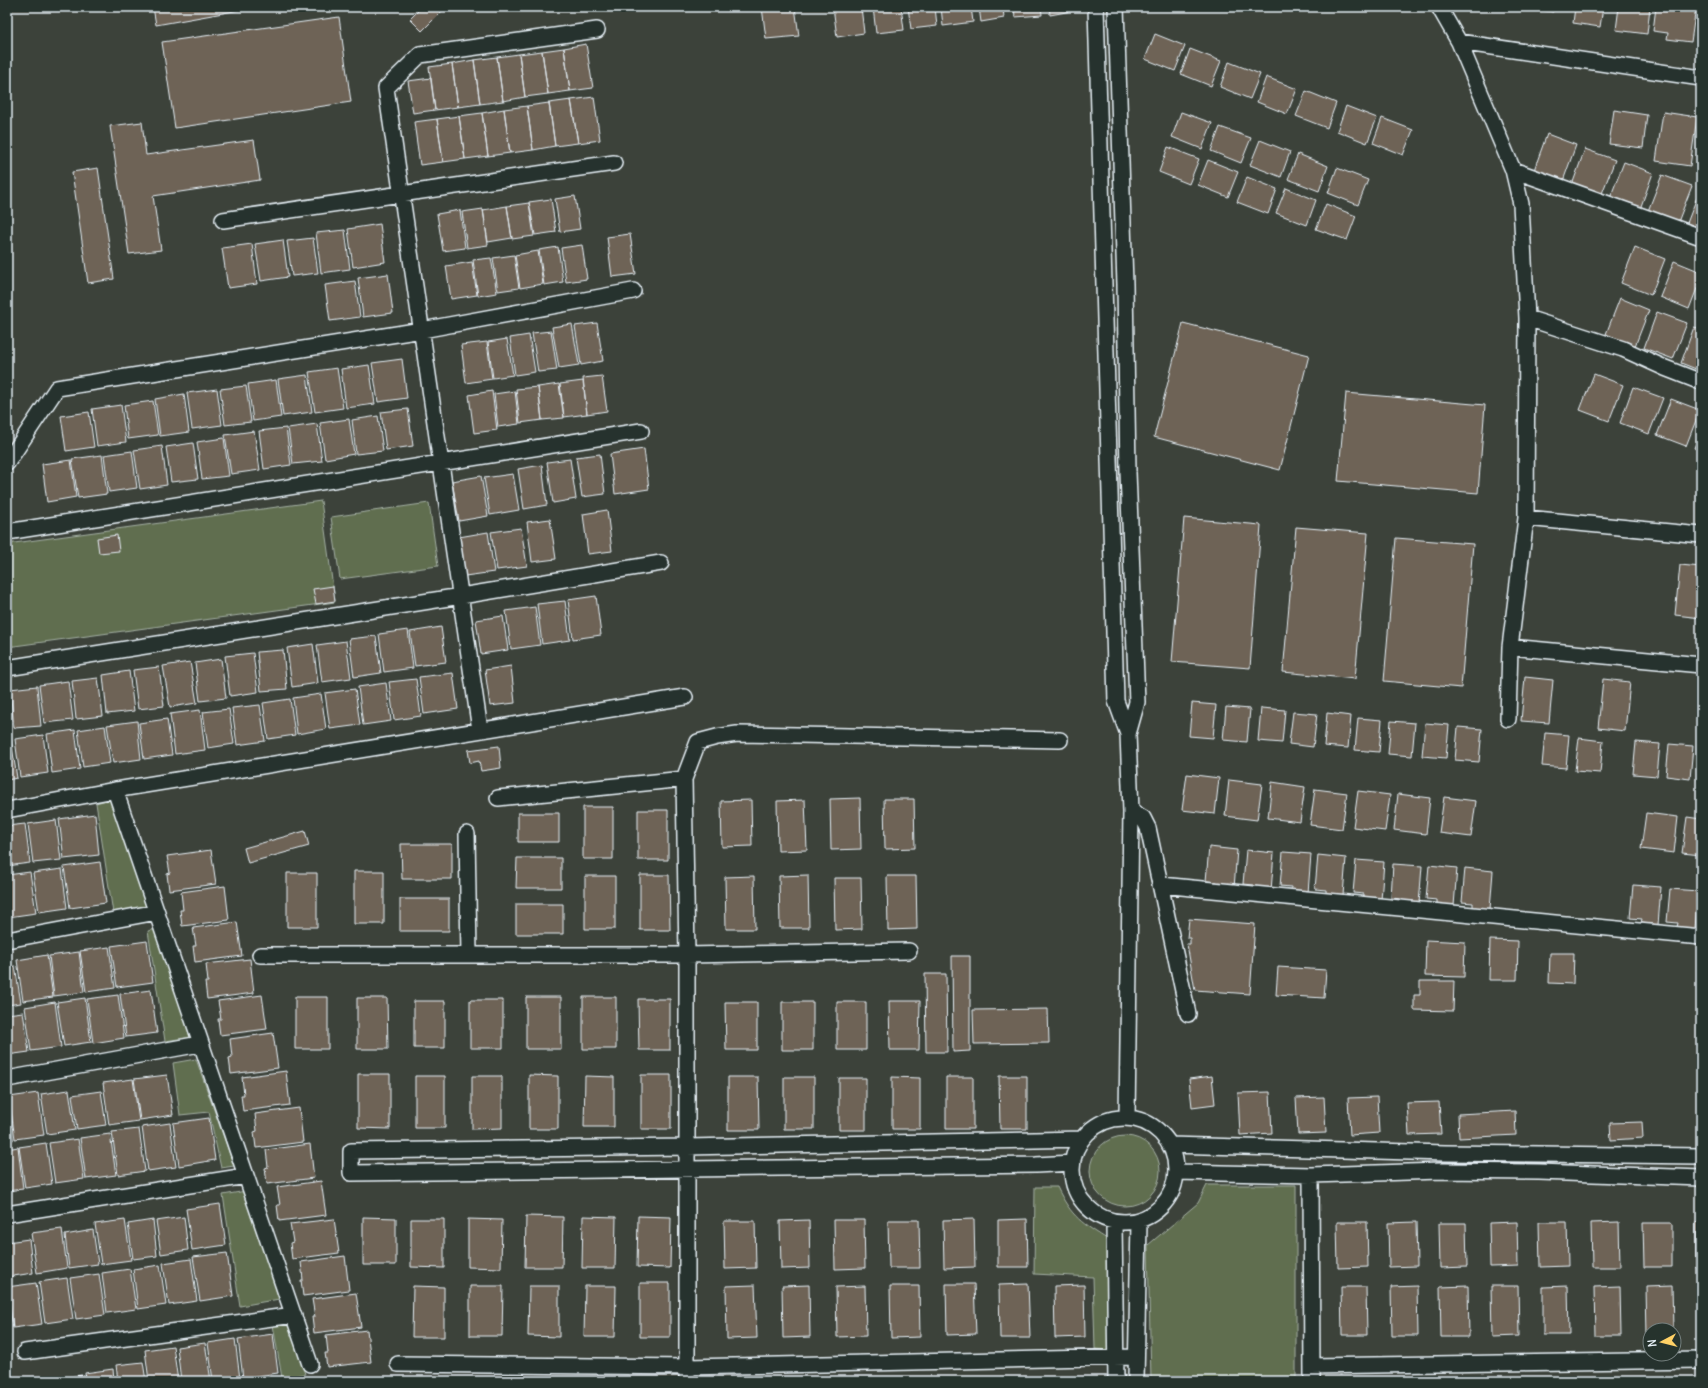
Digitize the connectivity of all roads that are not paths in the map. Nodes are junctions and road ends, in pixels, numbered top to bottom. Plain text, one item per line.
1 (1096, 7) edge
2 (1116, 7) edge
3 (1439, 7) edge
4 (597, 30) dead end
5 (1459, 42) junction
6 (1701, 78) edge
7 (614, 163) dead end
8 (1513, 170) junction
9 (402, 194) junction
10 (223, 220) dead end
11 (1701, 238) edge
12 (633, 291) dead end
13 (1527, 318) junction
14 (422, 330) junction
15 (1701, 382) edge
16 (641, 431) dead end
17 (7, 463) edge
18 (441, 463) junction
19 (1526, 518) junction
20 (7, 532) edge
21 (1699, 537) edge
22 (661, 562) dead end
23 (461, 596) junction
24 (1510, 646) junction
25 (1701, 665) edge
26 (7, 668) edge
27 (685, 697) dead end
28 (1508, 719) dead end
29 (480, 730) junction
30 (1128, 734) junction
31 (1060, 740) dead end
32 (684, 779) junction
33 (115, 790) junction
34 (498, 798) dead end
35 (7, 810) edge
36 (1131, 811) junction
37 (467, 834) dead end
38 (1161, 885) junction
39 (157, 912) junction
40 (1701, 937) edge
41 (7, 940) edge
42 (909, 951) dead end
43 (260, 955) dead end
44 (468, 955) junction
45 (687, 955) junction
46 (1188, 1014) dead end
47 (200, 1044) junction
48 (7, 1079) edge
49 (1127, 1118) junction
50 (1082, 1139) junction
51 (1170, 1144) junction
52 (687, 1147) junction
53 (1701, 1156) edge
54 (1072, 1163) junction
55 (687, 1169) junction
56 (1177, 1172) junction
57 (1311, 1175) junction
58 (246, 1176) junction
59 (1701, 1178) edge
60 (7, 1214) edge
61 (1139, 1222) junction
62 (1114, 1223) junction
63 (294, 1315) junction
64 (25, 1352) dead end
65 (1136, 1357) junction
66 (1116, 1358) junction
67 (1701, 1360) edge
68 (310, 1364) dead end
69 (398, 1364) dead end
70 (1312, 1366) junction
71 (687, 1374) edge
72 (1116, 1381) edge
73 (1136, 1381) edge
74 (1312, 1381) edge

1 - 30 street
2 - 30 street
3 - 5 street
4 - 9 street
5 - 6 street
5 - 8 street
7 - 9 street
8 - 11 street
8 - 13 street
9 - 10 street
9 - 14 street
12 - 14 street
13 - 15 street
13 - 19 street
14 - 17 street
14 - 18 street
16 - 18 street
18 - 20 street
18 - 23 street
19 - 21 street
19 - 24 street
22 - 23 street
23 - 26 street
23 - 29 street
24 - 25 street
24 - 28 street
27 - 29 street
29 - 33 street
30 - 36 street
31 - 32 street
32 - 34 street
32 - 45 street
33 - 35 street
33 - 39 street
36 - 38 street
36 - 49 street
37 - 44 street
38 - 40 street
38 - 46 street
39 - 41 street
39 - 47 street
42 - 45 street
43 - 44 street
44 - 45 street
45 - 52 street
47 - 48 street
47 - 58 street
49 - 50 street
49 - 51 street
50 - 52 street
50 - 54 street
51 - 53 street
51 - 56 street
52 - 55 street
52 - 55 street
54 - 55 street
54 - 62 street
55 - 71 street
56 - 57 street
56 - 61 street
57 - 59 street
57 - 70 street
58 - 60 street
58 - 63 street
61 - 62 street
61 - 65 street
62 - 66 street
63 - 64 street
63 - 68 street
65 - 66 street
65 - 73 street
66 - 71 street
66 - 72 street
67 - 70 street
69 - 71 street
70 - 74 street

